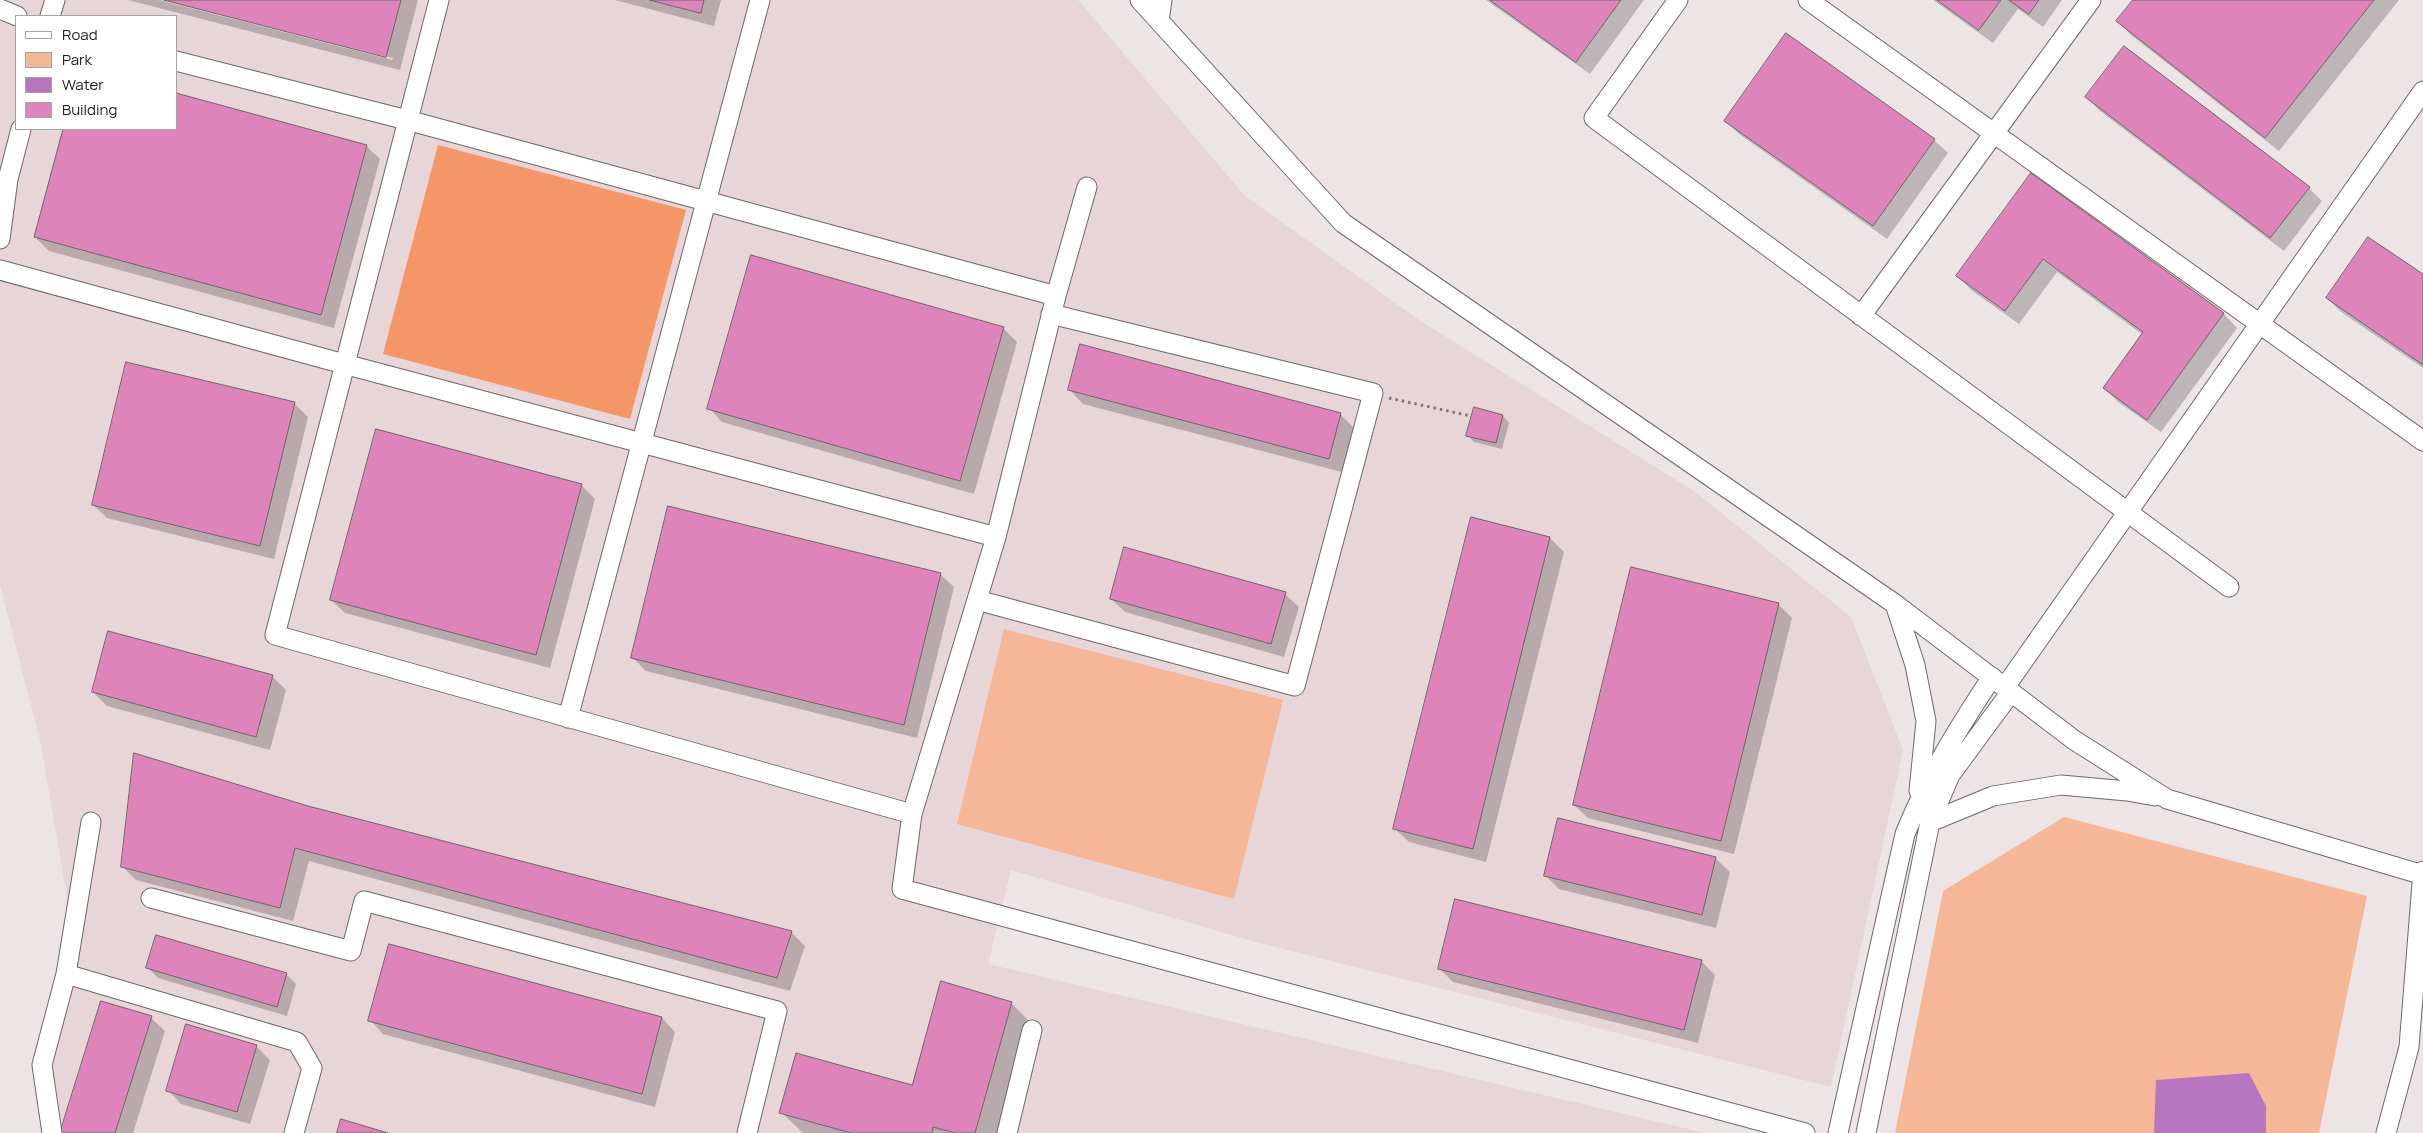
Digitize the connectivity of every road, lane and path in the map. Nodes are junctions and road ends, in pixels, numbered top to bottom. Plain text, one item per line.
1 (55, 0) edge
2 (439, 0) edge
3 (760, 0) edge
4 (1140, 0) edge
5 (1162, 0) edge
6 (1678, 0) edge
7 (1808, 0) edge
8 (2091, 0) edge
9 (0, 9) edge
10 (15, 15) edge
11 (50, 15) edge
12 (1159, 21) junction
13 (178, 62) edge
14 (2423, 91) edge
15 (407, 120) junction
16 (21, 130) edge
17 (1994, 134) junction
18 (1087, 187) dead end
19 (705, 199) junction
20 (0, 239) edge
21 (0, 270) edge
22 (1056, 296) junction
23 (1051, 314) junction
24 (1861, 316) junction
25 (2260, 324) junction
26 (344, 364) junction
27 (1391, 399) dead end
28 (1471, 416) dead end
29 (2423, 441) edge
30 (641, 442) junction
31 (2128, 512) junction
32 (996, 537) junction
33 (2229, 587) dead end
34 (976, 600) junction
35 (1895, 604) junction
36 (2003, 685) junction
37 (568, 718) junction
38 (2167, 799) junction
39 (1918, 801) junction
40 (912, 814) junction
41 (91, 822) dead end
42 (1930, 822) junction
43 (2423, 873) edge
44 (151, 898) dead end
45 (66, 974) junction
46 (1032, 1030) dead end
47 (52, 1133) edge
48 (294, 1133) edge
49 (747, 1133) edge
50 (1007, 1133) edge
51 (1805, 1133) edge
52 (1838, 1133) edge
53 (1866, 1133) edge
54 (2386, 1133) edge

1 - 11 street
2 - 15 street
3 - 19 street
4 - 12 street
5 - 12 street
6 - 24 street
7 - 17 street
8 - 17 street
9 - 10 street
12 - 35 street
13 - 15 street
14 - 25 street
15 - 19 street
15 - 26 street
16 - 20 street
17 - 24 street
17 - 25 street
18 - 22 street
19 - 22 street
19 - 30 street
21 - 26 street
22 - 23 street
23 - 32 street
23 - 34 street
24 - 31 street
25 - 29 street
25 - 31 street
26 - 30 street
26 - 37 street
27 - 28 path
30 - 32 street
30 - 37 street
31 - 33 street
31 - 36 street
32 - 34 street
34 - 40 street
35 - 36 street
35 - 39 street
36 - 38 street
36 - 39 street
36 - 42 street
37 - 40 street
38 - 42 street
38 - 43 street
39 - 52 street
40 - 51 street
41 - 45 street
42 - 53 street
43 - 54 street
44 - 49 street
45 - 47 street
45 - 48 street
46 - 50 street

